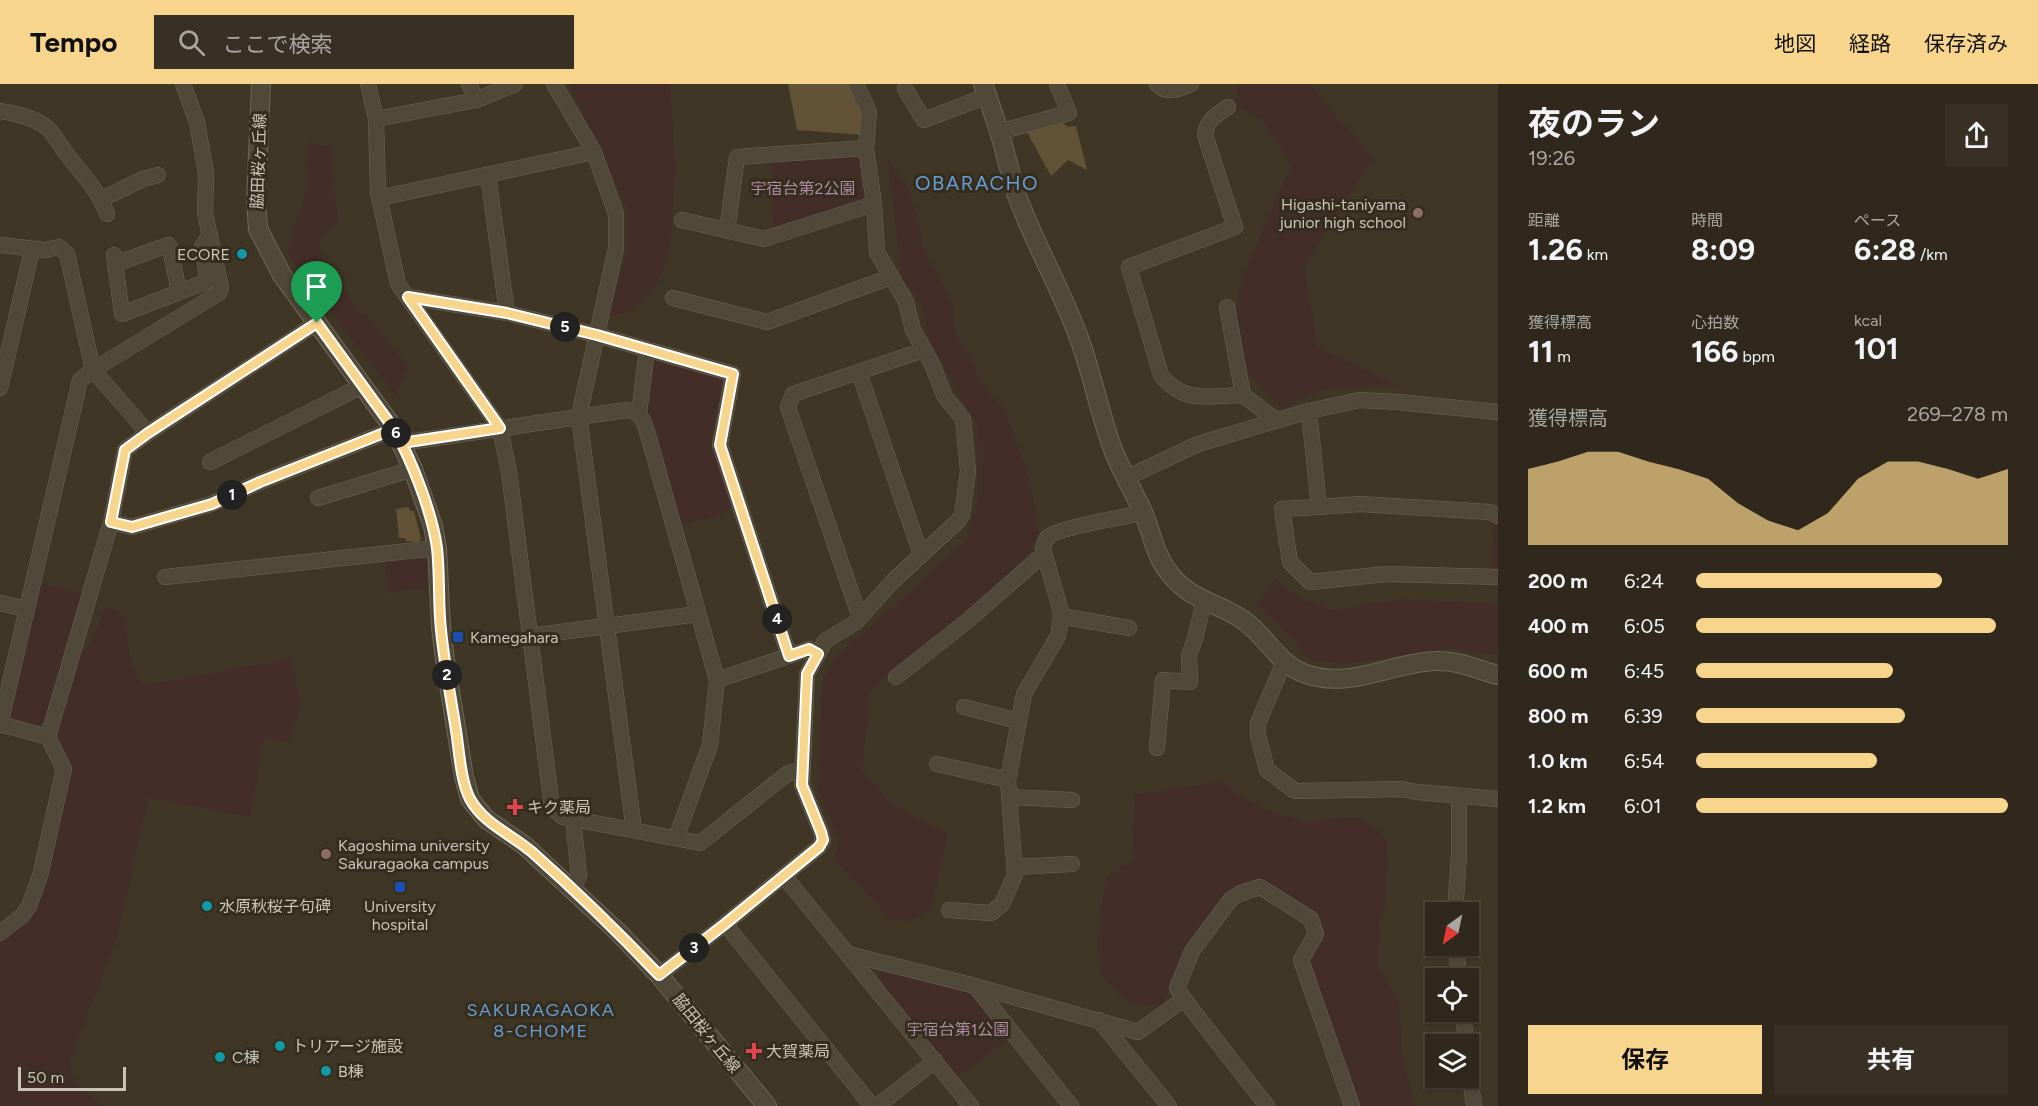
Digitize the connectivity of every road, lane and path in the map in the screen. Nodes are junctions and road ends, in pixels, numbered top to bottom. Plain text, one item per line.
1 (183, 84) edge
2 (261, 84) edge
3 (368, 84) edge
4 (469, 84) edge
5 (515, 84) edge
6 (554, 84) edge
7 (856, 84) edge
8 (1057, 84) edge
9 (1157, 84) edge
10 (1191, 84) edge
11 (905, 89) dead end
12 (985, 90) edge
13 (476, 100) junction
14 (1228, 107) dead end
15 (0, 111) edge
16 (376, 119) junction
17 (999, 132) junction
18 (866, 148) junction
19 (594, 153) junction
20 (158, 175) dead end
21 (488, 175) junction
22 (379, 198) junction
23 (102, 199) junction
24 (874, 204) junction
25 (107, 214) dead end
26 (682, 220) dead end
27 (727, 231) junction
28 (210, 234) junction
29 (0, 245) edge
30 (32, 250) junction
31 (891, 277) junction
32 (179, 292) junction
33 (408, 297) junction
34 (673, 298) dead end
35 (1227, 307) dead end
36 (507, 313) junction
37 (317, 323) junction
38 (597, 335) junction
39 (647, 350) junction
40 (924, 350) junction
41 (93, 370) junction
42 (859, 372) junction
43 (362, 386) junction
44 (0, 388) edge
45 (1243, 395) junction
46 (1309, 411) junction
47 (1498, 412) edge
48 (639, 414) junction
49 (579, 417) junction
50 (1276, 420) junction
51 (500, 428) junction
52 (148, 433) junction
53 (398, 436) junction
54 (210, 462) dead end
55 (413, 469) junction
56 (1126, 478) junction
57 (318, 498) dead end
58 (1319, 507) junction
59 (1144, 513) junction
60 (1498, 516) edge
61 (111, 522) junction
62 (437, 548) junction
63 (1044, 554) junction
64 (921, 555) junction
65 (165, 577) dead end
66 (1498, 577) edge
67 (1204, 602) junction
68 (0, 603) edge
69 (27, 609) junction
70 (698, 614) junction
71 (1061, 616) junction
72 (860, 618) junction
73 (607, 626) junction
74 (1129, 627) dead end
75 (530, 636) junction
76 (818, 654) junction
77 (789, 656) junction
78 (1284, 662) junction
79 (1498, 675) edge
80 (896, 677) dead end
81 (717, 680) junction
82 (964, 707) dead end
83 (1018, 721) junction
84 (0, 725) edge
85 (48, 737) junction
86 (1157, 748) dead end
87 (937, 764) dead end
88 (803, 769) junction
89 (1008, 780) junction
90 (1459, 796) junction
91 (1010, 798) junction
92 (1498, 799) edge
93 (1072, 800) dead end
94 (573, 819) junction
95 (634, 830) junction
96 (676, 838) junction
97 (1072, 864) dead end
98 (1015, 867) junction
99 (784, 876) junction
100 (573, 889) junction
101 (1456, 902) edge
102 (949, 910) dead end
103 (725, 924) junction
104 (0, 933) edge
105 (848, 954) junction
106 (659, 975) junction
107 (975, 986) junction
108 (1184, 999) junction
109 (1099, 1019) junction
110 (935, 1062) junction
111 (1471, 1088) edge
112 (767, 1106) edge
113 (872, 1106) edge
114 (877, 1106) edge
115 (971, 1106) edge
116 (1071, 1106) edge
117 (1169, 1106) edge
118 (1268, 1106) edge
119 (1352, 1106) edge
120 (1474, 1106) edge

1 - 28 street
2 - 37 street, 脇田桜ヶ丘線
3 - 16 street
4 - 13 street
5 - 13 street
6 - 19 street
7 - 18 street
8 - 17 street
9 - 10 street
11 - 12 street
12 - 17 street
13 - 16 street
14 - 45 street
15 - 23 street
16 - 22 street
17 - 56 street
18 - 24 street
18 - 27 street
19 - 21 street
19 - 38 street
20 - 23 street
21 - 22 street
21 - 36 street
22 - 33 street
23 - 25 street
24 - 27 street
24 - 31 street
26 - 27 street
28 - 32 street
28 - 41 street
29 - 30 street
30 - 41 street
30 - 44 street
31 - 34 street
31 - 40 street
32 - 32 street
33 - 36 street
33 - 51 street
35 - 45 street
36 - 38 street
37 - 43 street, 脇田桜ヶ丘線
37 - 52 street
38 - 39 street
38 - 49 street
39 - 48 street
39 - 77 street
40 - 42 street
40 - 64 street
41 - 52 street
41 - 69 street
42 - 64 street
42 - 72 street
43 - 53 street, 脇田桜ヶ丘線
43 - 54 street
45 - 50 street
46 - 47 street
46 - 50 street
46 - 58 street
48 - 49 street
48 - 70 street
49 - 51 street
49 - 73 street
50 - 56 street
51 - 53 street
51 - 75 street
52 - 61 street
53 - 55 street, 脇田桜ヶ丘線
53 - 61 street
55 - 57 street
55 - 62 street, 脇田桜ヶ丘線
56 - 59 street
58 - 60 street
58 - 66 street
59 - 63 street
59 - 67 street
61 - 85 street
62 - 65 street
62 - 100 street, 脇田桜ヶ丘線
63 - 71 street
63 - 80 street
64 - 72 street
67 - 78 street
67 - 86 street
68 - 69 street
69 - 84 street
70 - 73 street
70 - 81 street
71 - 74 street
71 - 83 street
72 - 76 street
73 - 75 street
73 - 95 street
75 - 94 street
76 - 77 street
76 - 88 street
77 - 81 street
78 - 79 street
78 - 90 street
81 - 96 street
82 - 83 street
83 - 89 street
84 - 85 street
85 - 104 street
87 - 89 street
88 - 96 street
88 - 99 street
89 - 91 street
90 - 92 street
90 - 101 street
91 - 93 street
91 - 98 street
94 - 95 street
94 - 100 street
95 - 96 street
97 - 98 street
98 - 102 street
99 - 103 street
99 - 105 street
100 - 106 street, 脇田桜ヶ丘線
103 - 106 street
103 - 113 street
105 - 107 street
105 - 110 street
106 - 112 street, 脇田桜ヶ丘線
107 - 109 street
107 - 116 street
108 - 109 street
108 - 118 street
108 - 119 street
109 - 117 street
110 - 114 street
110 - 115 street
111 - 120 street

